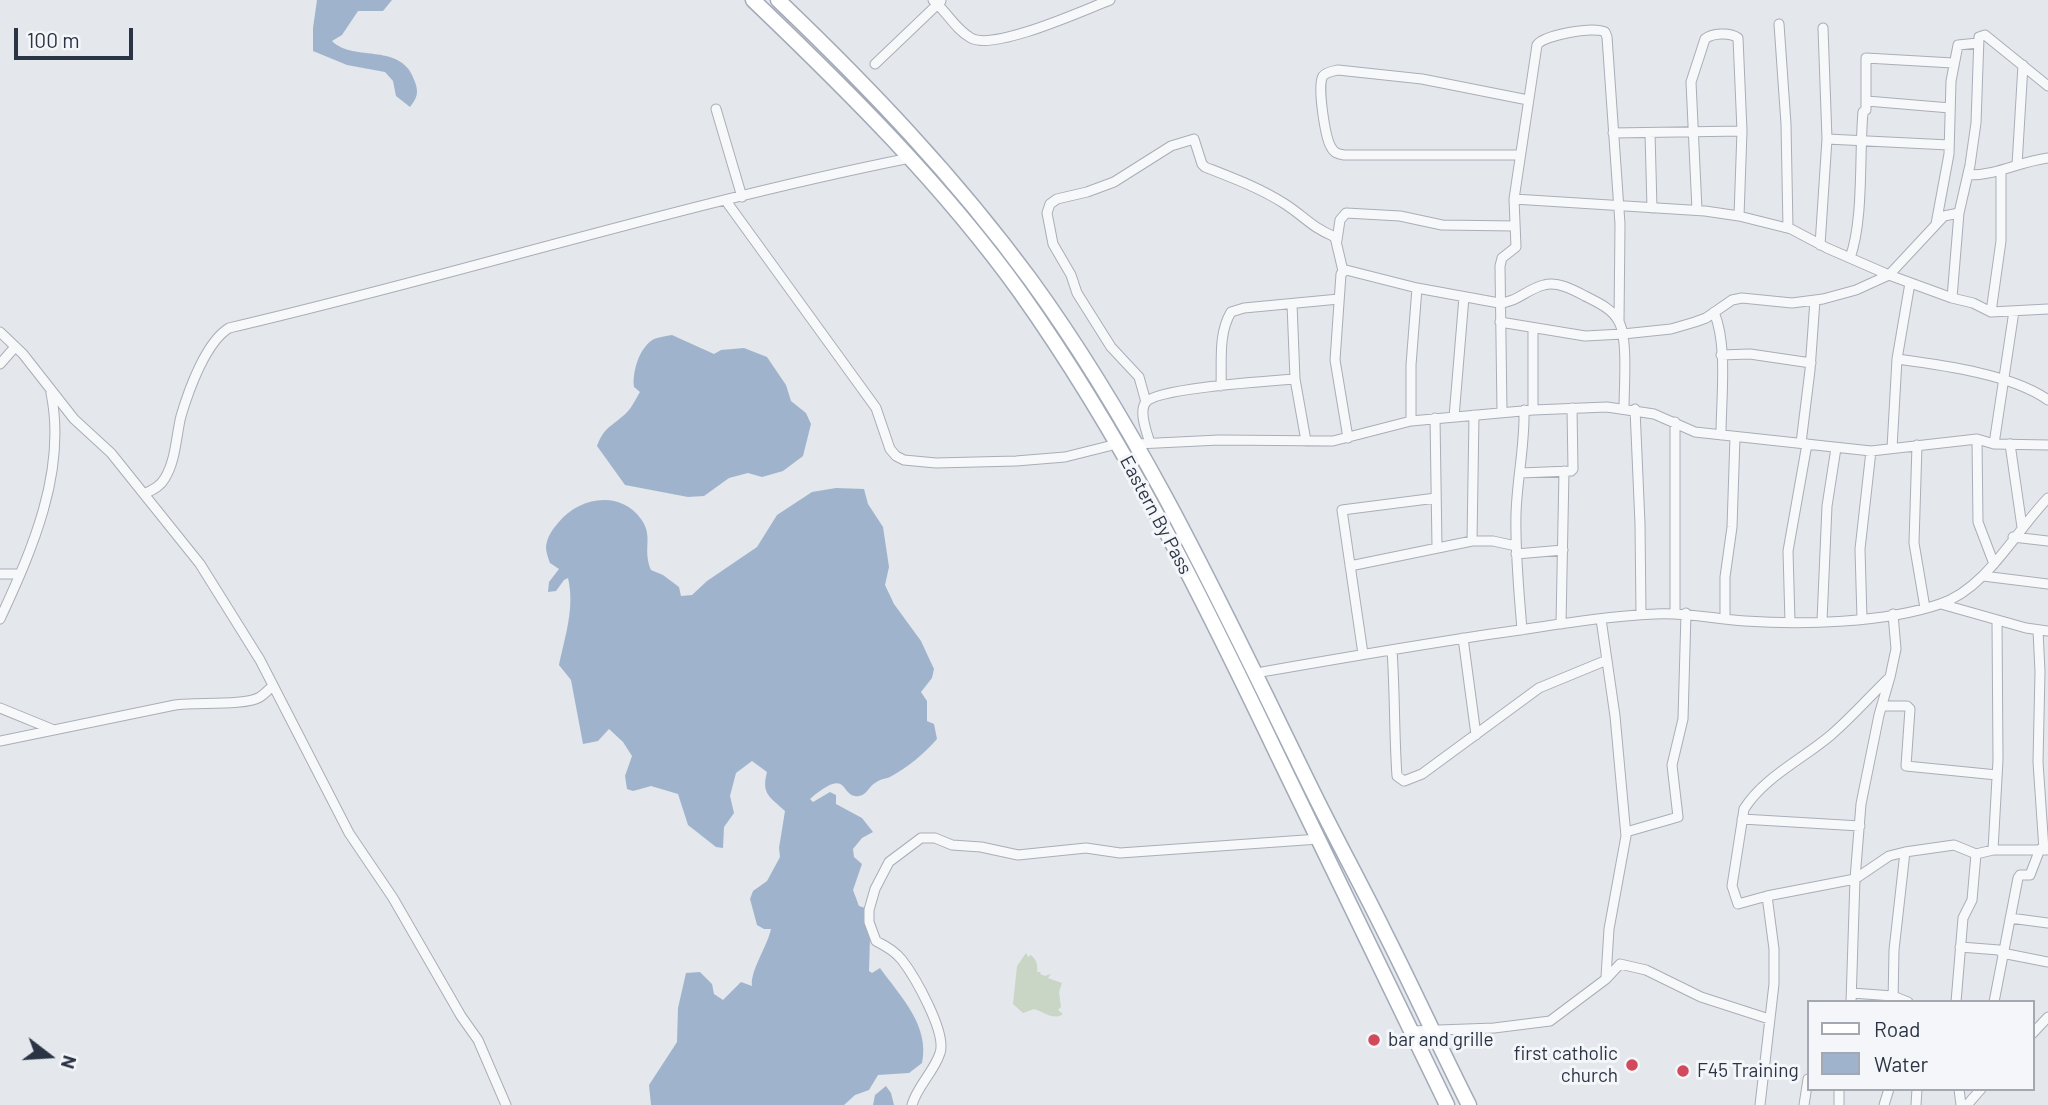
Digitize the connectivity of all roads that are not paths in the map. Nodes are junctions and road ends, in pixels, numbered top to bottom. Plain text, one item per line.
1 (753, 0) edge
2 (778, 0) edge
3 (1110, 0) edge
4 (938, 1) edge
5 (1779, 24) dead end
6 (1823, 28) dead end
7 (1978, 43) junction
8 (1953, 63) junction
9 (875, 64) dead end
10 (2023, 65) junction
11 (2048, 86) edge
12 (1528, 100) junction
13 (1867, 100) junction
14 (1950, 108) junction
15 (716, 109) dead end
16 (1742, 131) junction
17 (1694, 132) junction
18 (1613, 133) junction
19 (1650, 133) junction
20 (1827, 139) junction
21 (1861, 140) junction
22 (1950, 145) junction
23 (1519, 155) junction
24 (910, 158) junction
25 (2048, 158) edge
26 (2017, 165) junction
27 (2001, 172) junction
28 (1968, 175) junction
29 (742, 197) junction
30 (1514, 199) junction
31 (726, 201) junction
32 (1618, 206) junction
33 (1652, 208) junction
34 (1697, 210) junction
35 (1959, 213) junction
36 (1739, 216) junction
37 (1936, 224) junction
38 (1515, 226) junction
39 (1788, 228) junction
40 (1337, 240) junction
41 (1820, 244) junction
42 (1850, 258) junction
43 (1343, 271) junction
44 (1889, 275) junction
45 (1910, 283) junction
46 (1417, 288) junction
47 (1464, 297) junction
48 (1952, 298) junction
49 (1339, 299) junction
50 (1815, 300) junction
51 (1499, 303) junction
52 (1292, 304) junction
53 (2048, 309) edge
54 (2014, 311) junction
55 (1714, 312) junction
56 (1991, 312) junction
57 (1619, 321) junction
58 (1500, 322) junction
59 (1533, 328) junction
60 (0, 332) edge
61 (1623, 334) junction
62 (15, 347) junction
63 (1721, 355) junction
64 (1897, 359) junction
65 (0, 363) edge
66 (1811, 363) junction
67 (1295, 379) junction
68 (2005, 381) junction
69 (1221, 386) junction
70 (50, 389) junction
71 (2048, 400) edge
72 (1146, 402) junction
73 (1572, 408) junction
74 (1624, 408) junction
75 (1635, 409) junction
76 (1528, 410) junction
77 (1502, 412) junction
78 (1474, 415) junction
79 (1454, 417) junction
80 (1435, 418) junction
81 (1411, 421) junction
82 (1675, 422) junction
83 (1721, 435) junction
84 (1735, 437) junction
85 (1348, 438) junction
86 (1977, 439) junction
87 (1306, 441) junction
88 (1117, 444) junction
89 (1144, 444) junction
90 (1804, 444) junction
91 (1994, 444) junction
92 (2010, 444) junction
93 (2048, 445) edge
94 (1917, 446) junction
95 (1836, 448) junction
96 (1892, 449) junction
97 (1871, 451) junction
98 (1564, 471) junction
99 (1520, 473) junction
100 (144, 494) junction
101 (1436, 498) junction
102 (2048, 498) edge
103 (2022, 527) junction
104 (2013, 537) junction
105 (1472, 541) junction
106 (2048, 541) edge
107 (1437, 547) junction
108 (1516, 550) junction
109 (1563, 550) junction
110 (1994, 564) junction
111 (1350, 566) junction
112 (0, 574) edge
113 (20, 575) junction
114 (1983, 576) junction
115 (2048, 584) edge
116 (1941, 604) junction
117 (1925, 608) junction
118 (1675, 613) junction
119 (1686, 613) junction
120 (1641, 614) junction
121 (1893, 614) junction
122 (1725, 618) junction
123 (0, 619) edge
124 (1601, 619) junction
125 (1862, 619) junction
126 (1997, 620) junction
127 (1822, 621) junction
128 (1790, 622) junction
129 (1561, 624) junction
130 (1522, 630) junction
131 (2043, 631) edge
132 (1463, 638) junction
133 (1392, 650) junction
134 (1363, 654) junction
135 (1607, 660) junction
136 (1256, 673) junction
137 (1890, 677) junction
138 (273, 686) junction
139 (1882, 706) junction
140 (0, 708) edge
141 (54, 730) junction
142 (1476, 735) junction
143 (0, 741) edge
144 (1997, 775) junction
145 (1742, 819) junction
146 (1860, 826) junction
147 (1626, 832) junction
148 (1319, 839) junction
149 (1993, 850) junction
150 (2044, 850) edge
151 (1905, 852) junction
152 (1976, 854) junction
153 (1855, 879) junction
154 (1768, 896) junction
155 (2010, 918) junction
156 (2048, 923) edge
157 (1960, 947) junction
158 (2002, 953) junction
159 (2048, 962) edge
160 (1606, 979) junction
161 (1852, 997) edge
162 (1893, 999) edge
163 (1956, 1000) edge
164 (1994, 1000) edge
165 (2048, 1017) edge
166 (1769, 1019) junction
167 (1411, 1031) junction
168 (1432, 1031) junction
169 (2034, 1032) edge
170 (1979, 1091) edge
171 (506, 1105) edge
172 (912, 1105) edge
173 (1447, 1105) edge
174 (1469, 1105) edge
175 (1760, 1105) edge
176 (1964, 1105) edge

1 - 24 main road, Eastern By Pass
2 - 89 main road, Eastern By Pass
3 - 4 street
4 - 9 street
5 - 39 street
6 - 20 street
7 - 8 street
7 - 10 street
7 - 28 street
8 - 13 street
8 - 14 street
10 - 11 street
10 - 26 street
12 - 18 street
12 - 23 street
12 - 23 street
13 - 14 street
13 - 21 street
14 - 22 street
15 - 29 street
16 - 17 street
16 - 17 street
16 - 36 street
17 - 19 street
17 - 34 street
18 - 19 street
18 - 32 street
19 - 33 street
20 - 21 street
20 - 41 street
21 - 22 street
21 - 42 street
22 - 37 street
23 - 30 street
24 - 29 street
24 - 88 main road, Eastern By Pass
25 - 26 street
26 - 27 street
27 - 28 street
27 - 56 street
28 - 35 street
29 - 31 street
30 - 32 street
30 - 38 street
31 - 88 street
31 - 100 street
32 - 33 street
32 - 57 street
33 - 34 street
34 - 36 street
35 - 37 street
35 - 48 street
36 - 39 street
37 - 44 street
38 - 40 street
38 - 51 street
39 - 41 street
40 - 43 street
40 - 72 street
41 - 42 street
42 - 44 street
43 - 46 street
43 - 49 street
44 - 45 street
44 - 50 street
45 - 48 street
45 - 64 street
46 - 47 street
46 - 81 street
47 - 51 street
47 - 79 street
48 - 56 street
49 - 52 street
49 - 85 street
50 - 55 street
50 - 66 street
51 - 57 street
51 - 58 street
52 - 67 street
52 - 69 street
53 - 54 street
54 - 56 street
54 - 68 street
55 - 61 street
55 - 63 street
57 - 61 street
58 - 59 street
58 - 77 street
59 - 61 street
59 - 76 street
60 - 62 street
61 - 74 street
62 - 65 street
62 - 70 street
63 - 66 street
63 - 83 street
64 - 68 street
64 - 96 street
66 - 90 street
67 - 69 street
67 - 87 street
68 - 71 street
68 - 91 street
69 - 72 street
70 - 100 street
70 - 113 street
72 - 89 street
73 - 74 street
73 - 76 street
73 - 98 street
74 - 75 street
75 - 82 street
75 - 120 street
76 - 77 street
76 - 99 street
77 - 78 street
78 - 79 street
78 - 105 street
79 - 80 street
80 - 81 street
80 - 101 street
81 - 85 street
82 - 83 street
82 - 118 street
83 - 84 street
84 - 90 street
84 - 122 street
85 - 87 street
86 - 91 street
86 - 94 street
86 - 110 street
87 - 89 street
88 - 148 main road, Eastern By Pass
89 - 136 main road, Eastern By Pass
90 - 95 street
90 - 128 street
91 - 92 street
92 - 93 street
92 - 103 street
94 - 96 street
94 - 117 street
95 - 97 street
95 - 127 street
96 - 97 street
97 - 125 street
98 - 99 street
98 - 109 street
99 - 108 street
100 - 138 street
101 - 107 street
101 - 111 street
102 - 103 street
103 - 104 street
104 - 106 street
104 - 110 street
105 - 107 street
105 - 108 street
107 - 111 street
108 - 109 street
108 - 130 street
109 - 129 street
110 - 114 street
111 - 134 street
112 - 113 street
113 - 123 street
114 - 115 street
114 - 116 street
116 - 117 street
116 - 126 street
117 - 121 street
118 - 119 street
118 - 120 street
119 - 122 street
119 - 147 street
120 - 124 street
121 - 125 street
121 - 137 street
122 - 128 street
124 - 129 street
124 - 135 street
125 - 127 street
126 - 131 street
126 - 144 street
127 - 128 street
129 - 130 street
130 - 132 street
131 - 150 street
132 - 133 street
132 - 142 street
133 - 134 street
133 - 142 street
134 - 136 street
135 - 142 street
135 - 147 street
136 - 168 main road, Eastern By Pass
137 - 139 street
137 - 145 street
138 - 141 street
138 - 171 street
139 - 144 street
139 - 146 street
140 - 141 street
141 - 143 street
144 - 149 street
145 - 146 street
145 - 154 street
146 - 153 street
147 - 160 street
148 - 167 main road, Eastern By Pass
148 - 172 street
149 - 150 street
149 - 152 street
150 - 155 street
151 - 152 street
151 - 153 street
151 - 162 street
152 - 157 street
153 - 154 street
153 - 161 street
154 - 166 street
155 - 156 street
155 - 158 street
157 - 158 street
157 - 163 street
158 - 159 street
158 - 164 street
160 - 166 street
160 - 168 street
161 - 162 street
165 - 169 street
166 - 175 street
167 - 168 street
167 - 173 main road, Eastern By Pass
168 - 174 main road, Eastern By Pass
170 - 176 street

